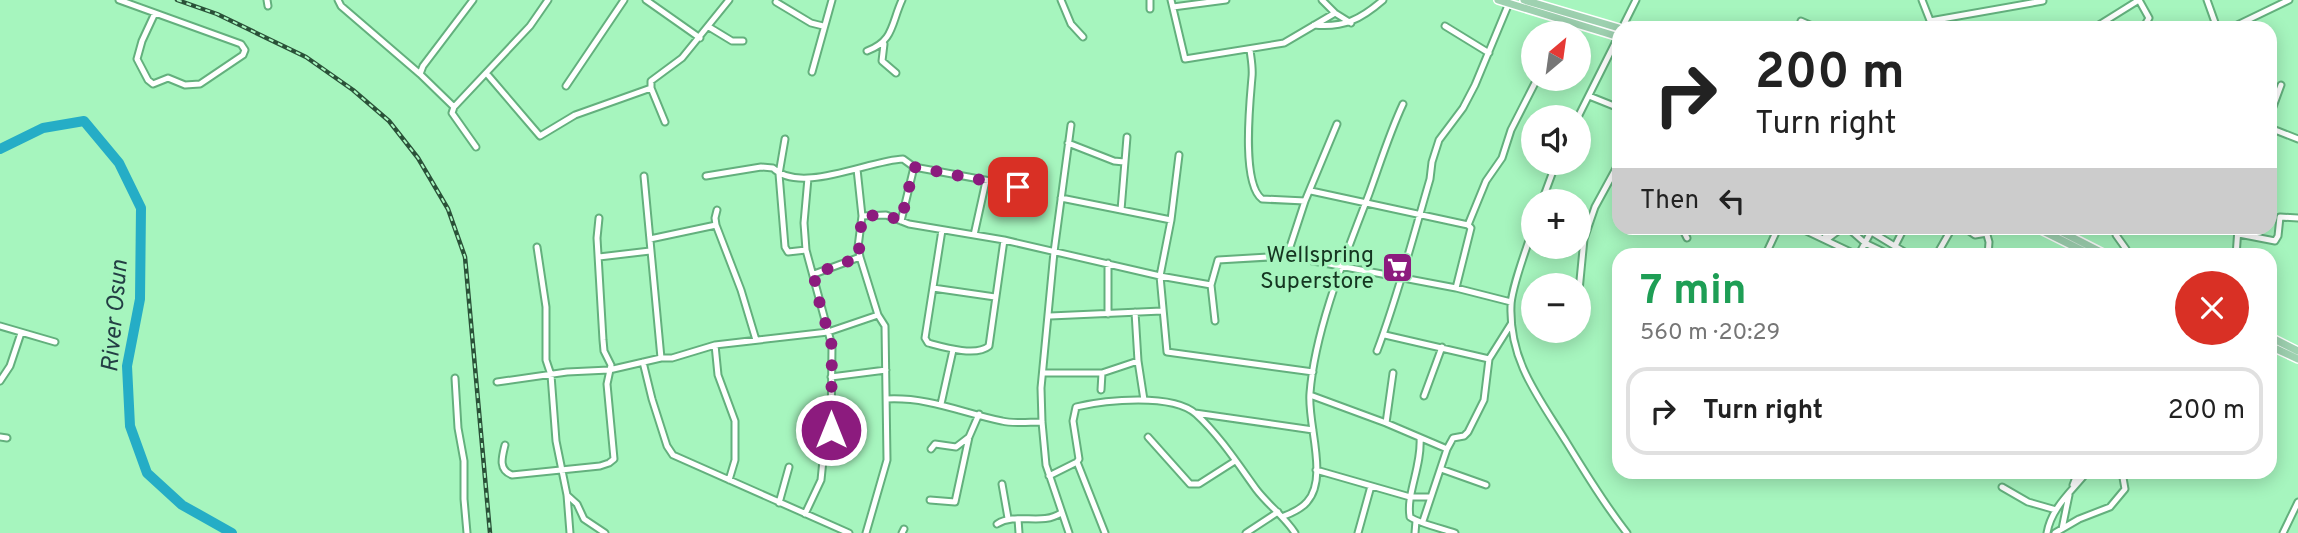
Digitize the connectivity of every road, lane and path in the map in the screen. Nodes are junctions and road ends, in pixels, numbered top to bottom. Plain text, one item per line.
1 (119, 0) edge
2 (338, 0) edge
3 (473, 0) edge
4 (548, 0) edge
5 (624, 0) edge
6 (646, 0) edge
7 (729, 0) edge
8 (832, 0) edge
9 (902, 0) edge
10 (1061, 0) edge
11 (1150, 0) edge
12 (1171, 0) edge
13 (1226, 0) edge
14 (1322, 0) edge
15 (1383, 0) edge
16 (1498, 0) edge
17 (1524, 0) edge
18 (1636, 0) edge
19 (1922, 0) edge
20 (2139, 0) edge
21 (2207, 0) edge
22 (2289, 0) edge
23 (2043, 1) edge
24 (776, 2) dead end
25 (1509, 3) junction
26 (1173, 7) junction
27 (1150, 9) dead end
28 (155, 13) junction
29 (1335, 13) junction
30 (1563, 20) joint
31 (1625, 21) edge
32 (1930, 21) joint
33 (2105, 21) edge
34 (2148, 21) edge
35 (2214, 21) edge
36 (2246, 21) edge
37 (1351, 23) junction
38 (1314, 25) junction
39 (709, 26) junction
40 (823, 26) junction
41 (1446, 26) dead end
42 (1612, 30) edge
43 (1612, 30) edge
44 (1083, 37) dead end
45 (700, 38) junction
46 (743, 41) dead end
47 (884, 44) junction
48 (1612, 47) edge
49 (1250, 50) junction
50 (867, 51) dead end
51 (1489, 53) junction
52 (812, 72) dead end
53 (420, 74) junction
54 (487, 74) junction
55 (896, 74) dead end
56 (2281, 85) dead end
57 (566, 86) dead end
58 (651, 88) junction
59 (1530, 91) edge
60 (1589, 96) junction
61 (2277, 96) edge
62 (1403, 104) dead end
63 (1584, 105) edge
64 (1612, 105) edge
65 (454, 107) junction
66 (665, 122) dead end
67 (1337, 124) dead end
68 (1071, 125) dead end
69 (2277, 131) edge
70 (1127, 137) dead end
71 (785, 139) dead end
72 (2298, 139) edge
73 (1069, 143) junction
74 (476, 147) dead end
75 (1179, 155) dead end
76 (1124, 162) junction
77 (914, 167) junction
78 (857, 169) junction
79 (779, 174) junction
80 (644, 176) dead end
81 (706, 176) dead end
82 (1612, 177) edge
83 (808, 178) junction
84 (985, 181) junction
85 (1034, 189) dead end
86 (1311, 191) junction
87 (1061, 198) junction
88 (1306, 201) junction
89 (1364, 204) junction
90 (717, 210) dead end
91 (1121, 210) junction
92 (1419, 215) junction
93 (862, 216) junction
94 (599, 218) dead end
95 (2298, 218) edge
96 (1171, 220) junction
97 (901, 221) junction
98 (716, 225) junction
99 (1468, 225) junction
100 (942, 230) junction
101 (974, 235) junction
102 (1686, 235) edge
103 (1815, 235) edge
104 (1826, 235) edge
105 (1833, 235) edge
106 (1856, 235) edge
107 (1868, 235) edge
108 (1878, 235) edge
109 (1901, 235) edge
110 (2051, 235) edge
111 (2068, 235) edge
112 (2255, 235) edge
113 (1687, 238) dead end
114 (650, 239) junction
115 (1004, 240) junction
116 (1826, 240) junction
117 (1865, 243) junction
118 (537, 247) dead end
119 (1895, 247) joint
120 (1843, 248) edge
121 (1862, 248) edge
122 (1875, 248) edge
123 (2077, 248) edge
124 (2093, 248) edge
125 (806, 250) junction
126 (650, 251) junction
127 (1055, 252) junction
128 (1287, 256) junction
129 (598, 257) junction
130 (860, 257) junction
131 (1524, 259) edge
132 (1108, 262) junction
133 (1342, 267) junction
134 (1581, 273) edge
135 (814, 274) junction
136 (1160, 276) junction
137 (1401, 278) junction
138 (1212, 285) junction
139 (933, 288) junction
140 (1456, 288) junction
141 (995, 297) junction
142 (1511, 302) junction
143 (1162, 311) junction
144 (1135, 312) junction
145 (1108, 314) junction
146 (878, 315) junction
147 (1049, 316) junction
148 (1215, 321) dead end
149 (1511, 324) junction
150 (0, 326) edge
151 (828, 332) junction
152 (21, 333) junction
153 (1385, 335) junction
154 (757, 340) junction
155 (2277, 341) edge
156 (55, 342) dead end
157 (715, 345) junction
158 (1442, 347) junction
159 (2277, 348) edge
160 (953, 349) junction
161 (1377, 351) dead end
162 (2298, 352) edge
163 (661, 358) junction
164 (1489, 359) junction
165 (1138, 361) junction
166 (643, 362) junction
167 (609, 370) junction
168 (886, 370) junction
169 (1313, 372) junction
170 (1043, 373) junction
171 (1102, 373) junction
172 (1393, 373) dead end
173 (551, 375) junction
174 (831, 377) junction
175 (455, 378) dead end
176 (0, 381) edge
177 (497, 382) dead end
178 (1101, 390) dead end
179 (1310, 395) junction
180 (1424, 396) dead end
181 (887, 399) junction
182 (1144, 400) junction
183 (941, 404) junction
184 (1195, 413) junction
185 (979, 414) junction
186 (1042, 422) junction
187 (1386, 423) junction
188 (1313, 430) junction
189 (969, 437) junction
190 (1148, 437) dead end
191 (1420, 438) junction
192 (505, 445) dead end
193 (931, 449) dead end
194 (1447, 449) junction
195 (1235, 461) junction
196 (1077, 462) junction
197 (789, 467) dead end
198 (563, 468) junction
199 (1441, 469) junction
200 (1316, 470) junction
201 (1049, 476) junction
202 (2075, 479) edge
203 (2080, 479) edge
204 (2123, 479) edge
205 (730, 480) junction
206 (1002, 484) dead end
207 (1371, 485) junction
208 (1486, 485) dead end
209 (2001, 487) dead end
210 (2072, 488) junction
211 (567, 495) junction
212 (2069, 495) junction
213 (1410, 497) junction
214 (1431, 497) junction
215 (930, 500) dead end
216 (2298, 502) edge
217 (779, 503) junction
218 (2056, 510) junction
219 (1278, 512) junction
220 (1061, 513) junction
221 (805, 514) junction
222 (1284, 516) junction
223 (1008, 519) junction
224 (1018, 519) junction
225 (1416, 521) junction
226 (1423, 521) junction
227 (997, 524) dead end
228 (2062, 529) junction
229 (467, 533) edge
230 (570, 533) edge
231 (606, 533) edge
232 (849, 533) edge
233 (866, 533) edge
234 (1018, 533) edge
235 (1069, 533) edge
236 (1105, 533) edge
237 (1245, 533) edge
238 (1294, 533) edge
239 (1358, 533) edge
240 (1415, 533) edge
241 (1455, 533) edge
242 (1627, 533) edge
243 (2047, 533) edge
244 (2055, 533) edge
245 (2283, 533) edge

1 - 28 street
2 - 53 street
3 - 53 street
4 - 54 street
5 - 57 street
6 - 45 street
7 - 39 street
8 - 40 street
9 - 47 street
10 - 44 street
11 - 27 street
12 - 26 street
13 - 26 street
14 - 29 street
15 - 37 street
16 - 25 main road
17 - 42 main road
18 - 31 street
19 - 32 street
20 - 33 street
20 - 34 street
21 - 35 street
22 - 36 street
23 - 32 street
24 - 40 street
25 - 30 main road
25 - 51 street
26 - 49 street
28 - 28 street
29 - 37 street
29 - 38 street
30 - 43 main road
37 - 38 street
38 - 49 street
39 - 45 street
39 - 46 street
40 - 52 street
41 - 51 street
45 - 58 street
47 - 50 street
47 - 55 street
48 - 60 street
49 - 88 street
51 - 92 street
53 - 65 street
54 - 58 street
54 - 65 street
56 - 61 street
58 - 66 street
59 - 99 street
60 - 63 street
60 - 64 street
62 - 89 street
65 - 74 street
67 - 86 street
68 - 73 street
69 - 72 street
70 - 76 street
71 - 79 street
73 - 76 street
73 - 87 street
75 - 96 street
76 - 91 street
77 - 78 street
77 - 84 street
77 - 97 street
78 - 83 street
78 - 93 street
79 - 81 street
79 - 83 street
79 - 125 street
80 - 114 street
82 - 134 street
83 - 125 street
84 - 85 street
84 - 101 street
86 - 88 street
86 - 89 street
87 - 91 street
87 - 127 street
88 - 128 street
89 - 92 street
89 - 133 street
90 - 98 street
91 - 96 street
92 - 99 street
92 - 137 street
93 - 97 street
93 - 130 street
94 - 129 street
95 - 112 street
96 - 136 street
97 - 100 street
98 - 114 street
98 - 154 street
99 - 140 street
100 - 101 street
100 - 139 street
101 - 115 street
102 - 113 street
103 - 116 street
104 - 116 street
105 - 116 street
106 - 117 street
107 - 117 street
108 - 119 street
109 - 119 street
110 - 123 main road
111 - 124 main road
114 - 126 street
115 - 127 street
115 - 141 street
116 - 120 street
117 - 121 street
117 - 122 street
118 - 173 street
125 - 135 street
126 - 129 street
126 - 163 street
127 - 132 street
127 - 147 street
128 - 133 street
128 - 138 street
129 - 167 street
130 - 135 street
130 - 146 street
131 - 142 street
132 - 136 street
132 - 145 street
133 - 137 street
133 - 169 street
135 - 151 street
136 - 138 street
136 - 143 street
137 - 140 street
137 - 153 street
138 - 148 street
139 - 141 street
139 - 160 street
140 - 142 street
141 - 160 street
142 - 149 street
143 - 144 street
143 - 169 street
144 - 145 street
144 - 165 street
145 - 147 street
146 - 151 street
146 - 168 street
147 - 170 street
149 - 164 street
149 - 242 street
150 - 152 street
151 - 154 street
151 - 174 street
152 - 156 street
152 - 176 street
153 - 158 street
153 - 161 street
154 - 157 street
155 - 162 main road
157 - 163 street
157 - 205 street
158 - 164 street
158 - 180 street
159 - 162 main road
160 - 183 street
163 - 166 street
164 - 194 street
165 - 171 street
165 - 182 street
166 - 167 street
166 - 205 street
167 - 173 street
167 - 198 street
168 - 174 street
168 - 181 street
169 - 179 street
170 - 171 street
170 - 186 street
171 - 178 street
172 - 187 street
173 - 177 street
173 - 198 street
174 - 221 street
175 - 229 street
179 - 187 street
179 - 188 street
181 - 183 street
181 - 233 street
182 - 184 street
182 - 196 street
183 - 185 street
184 - 188 street
184 - 195 street
185 - 186 street
185 - 189 street
186 - 201 street
187 - 191 street
188 - 200 street
189 - 193 street
189 - 215 street
190 - 195 street
191 - 194 street
191 - 213 street
192 - 198 street
194 - 199 street
195 - 219 street
196 - 201 street
196 - 236 street
197 - 217 street
198 - 211 street
199 - 208 street
199 - 214 street
200 - 207 street
200 - 222 street
201 - 220 street
202 - 210 street
203 - 210 street
204 - 228 street
205 - 217 street
206 - 223 street
207 - 213 street
207 - 239 street
209 - 218 street
210 - 212 street
211 - 230 street
211 - 231 street
212 - 218 street
212 - 228 street
213 - 214 street
213 - 225 street
214 - 226 street
216 - 245 street
217 - 221 street
218 - 243 street
219 - 222 street
219 - 237 street
220 - 224 street
220 - 235 street
221 - 232 street
222 - 238 street
223 - 224 street
223 - 227 street
224 - 234 street
225 - 226 street
225 - 240 street
226 - 241 street
228 - 244 street

